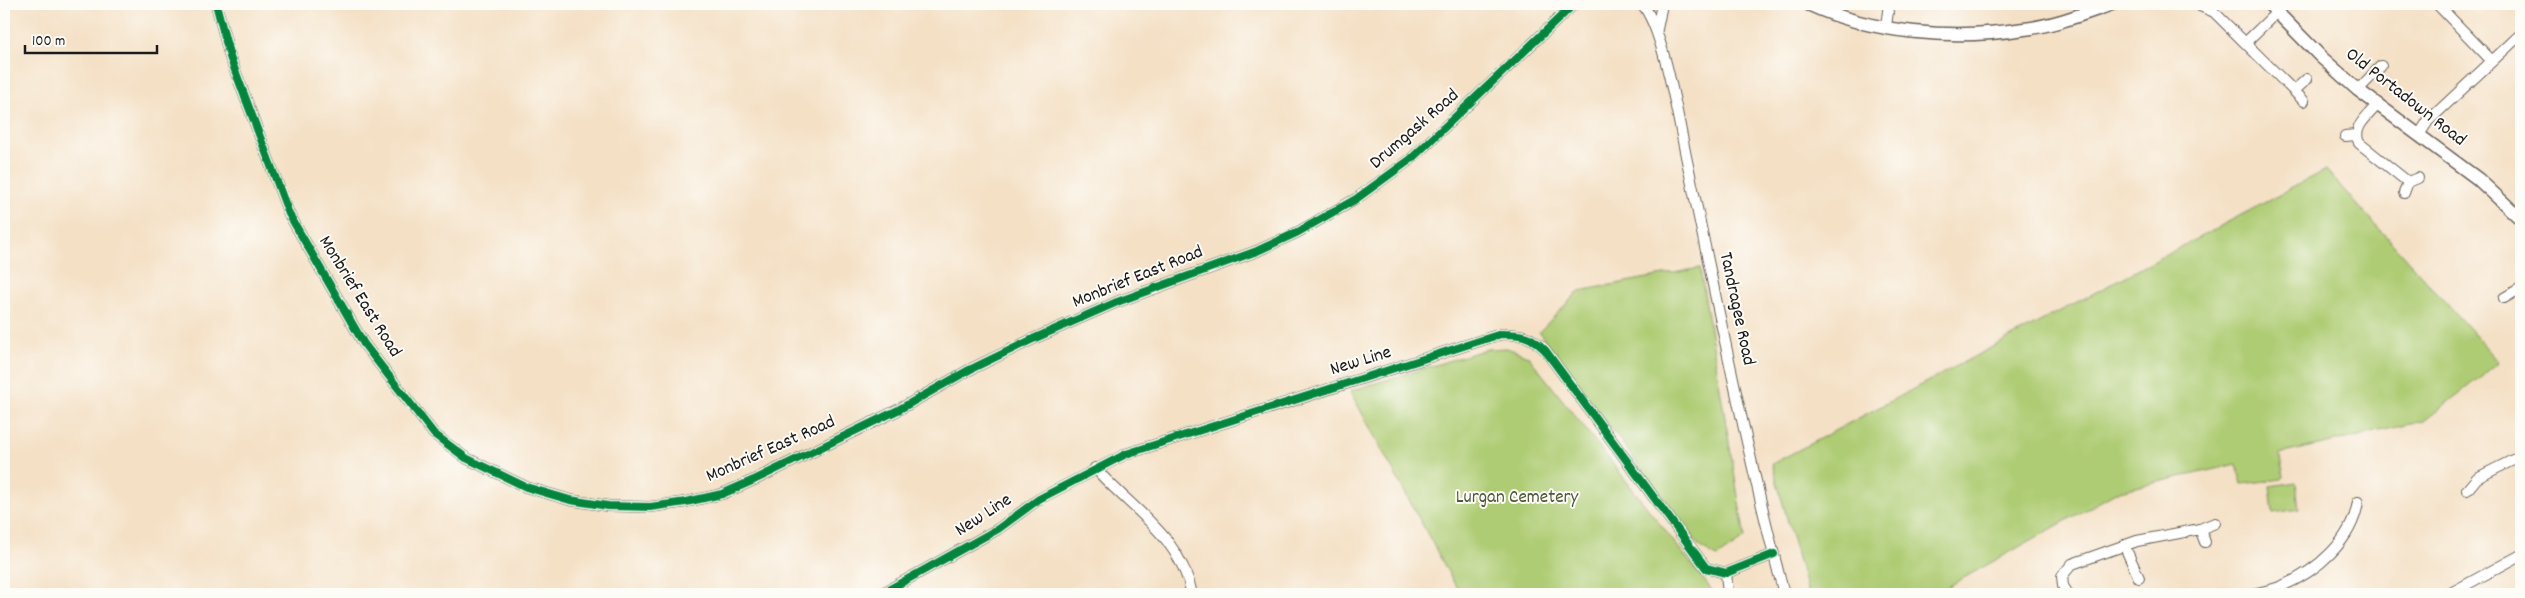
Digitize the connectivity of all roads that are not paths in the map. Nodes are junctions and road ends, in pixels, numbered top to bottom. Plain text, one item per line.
1 (216, 4) edge
2 (1574, 4) edge
3 (1642, 4) edge
4 (1662, 4) edge
5 (1808, 4) edge
6 (1889, 4) edge
7 (2112, 4) edge
8 (2437, 4) edge
9 (2200, 6) dead end
10 (2217, 8) edge
11 (2273, 8) edge
12 (1886, 26) junction
13 (1656, 30) junction
14 (2521, 34) edge
15 (2246, 42) junction
16 (2492, 62) junction
17 (2381, 66) dead end
18 (2308, 79) dead end
19 (2295, 90) junction
20 (2358, 90) junction
21 (2304, 101) dead end
22 (2377, 105) junction
23 (2419, 134) junction
24 (2404, 193) dead end
25 (2521, 219) edge
26 (1257, 251) joint
27 (2521, 288) edge
28 (2504, 298) dead end
29 (2521, 456) edge
30 (1095, 468) junction
31 (2467, 490) dead end
32 (2358, 502) dead end
33 (2215, 523) dead end
34 (2200, 529) junction
35 (2205, 542) dead end
36 (2124, 545) junction
37 (1774, 554) junction
38 (2521, 554) edge
39 (1726, 573) junction
40 (2140, 578) dead end
41 (881, 594) edge
42 (1192, 594) edge
43 (1728, 594) edge
44 (1784, 594) edge
45 (2068, 594) edge
46 (2252, 594) edge
47 (2449, 594) edge

1 - 26 street, Monbrief East Road
2 - 26 street, Drumgask Road
3 - 13 street, Tandragee Road
4 - 13 street, Tandragee Road
5 - 12 main road
6 - 12 street
7 - 12 main road
8 - 16 street
9 - 10 street
10 - 15 street
11 - 15 street
11 - 20 main road, Old Portadown Road
13 - 37 street, Tandragee Road
14 - 16 street
15 - 19 street
16 - 23 street
17 - 20 street
18 - 19 street
19 - 21 street
20 - 22 main road, Old Portadown Road
22 - 23 main road, Old Portadown Road
22 - 24 street
23 - 25 main road, Old Portadown Road
27 - 28 street
29 - 31 street
30 - 39 street, New Line
30 - 41 street, New Line
30 - 42 street
32 - 46 street
33 - 34 street
34 - 35 street
34 - 36 street
36 - 40 street
36 - 45 street
37 - 39 street
37 - 44 street, Tandragee Road
38 - 47 street
39 - 43 street

